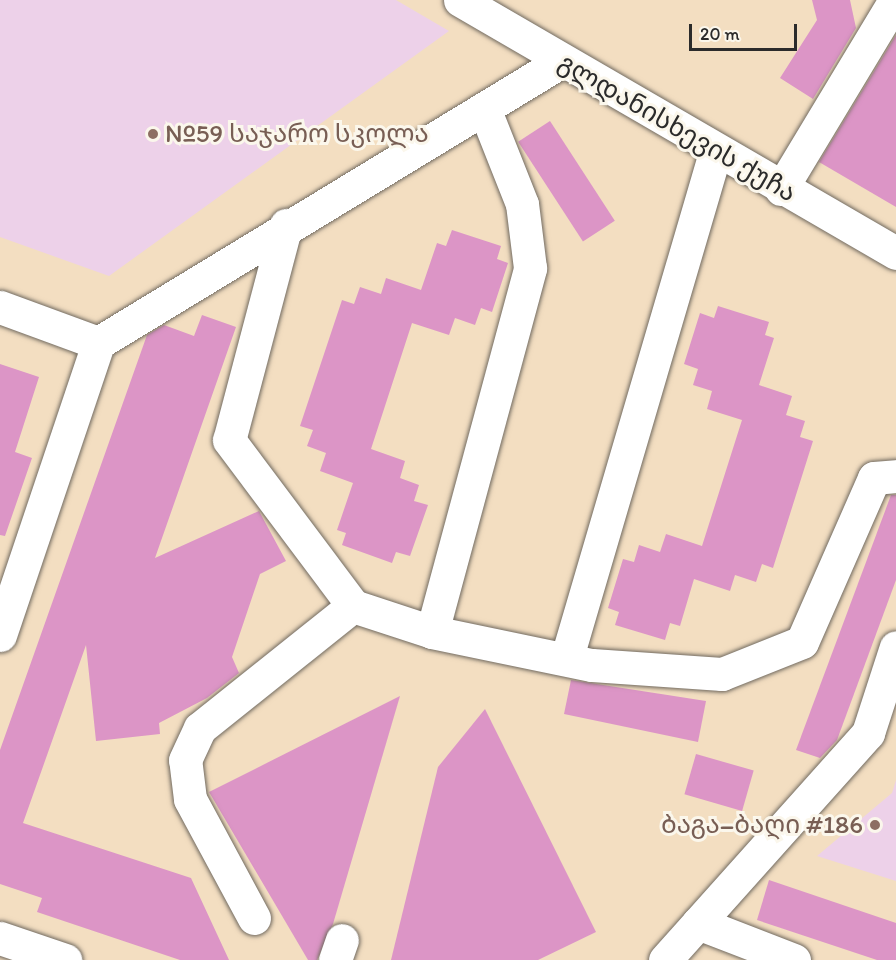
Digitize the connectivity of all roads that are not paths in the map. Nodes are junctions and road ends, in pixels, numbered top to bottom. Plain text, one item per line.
1 (895, 0) edge
2 (480, 5) edge
3 (562, 61) junction
4 (484, 108) junction
5 (715, 153) junction
6 (781, 189) junction
7 (286, 225) junction
8 (894, 246) edge
9 (0, 307) edge
10 (98, 343) junction
11 (896, 476) edge
12 (353, 606) junction
13 (432, 632) junction
14 (0, 635) edge
15 (896, 648) edge
16 (567, 657) junction
17 (254, 918) dead end
18 (698, 923) junction
19 (0, 938) edge
20 (760, 954) edge
21 (65, 960) edge
22 (665, 960) edge
23 (794, 960) edge

1 - 6 street
2 - 3 street, გლდანისხევის ქუჩა
3 - 4 street
3 - 5 street, გლდანისხევის ქუჩა
4 - 7 street
4 - 13 street
5 - 6 street, გლდანისხევის ქუჩა
5 - 16 street
6 - 8 street, გლდანისხევის ქუჩა
7 - 10 street
7 - 12 street
9 - 10 street
10 - 14 street
11 - 16 street
12 - 13 street
12 - 17 street
13 - 16 street
15 - 18 street
18 - 20 street
18 - 22 street
19 - 21 street
20 - 23 street

